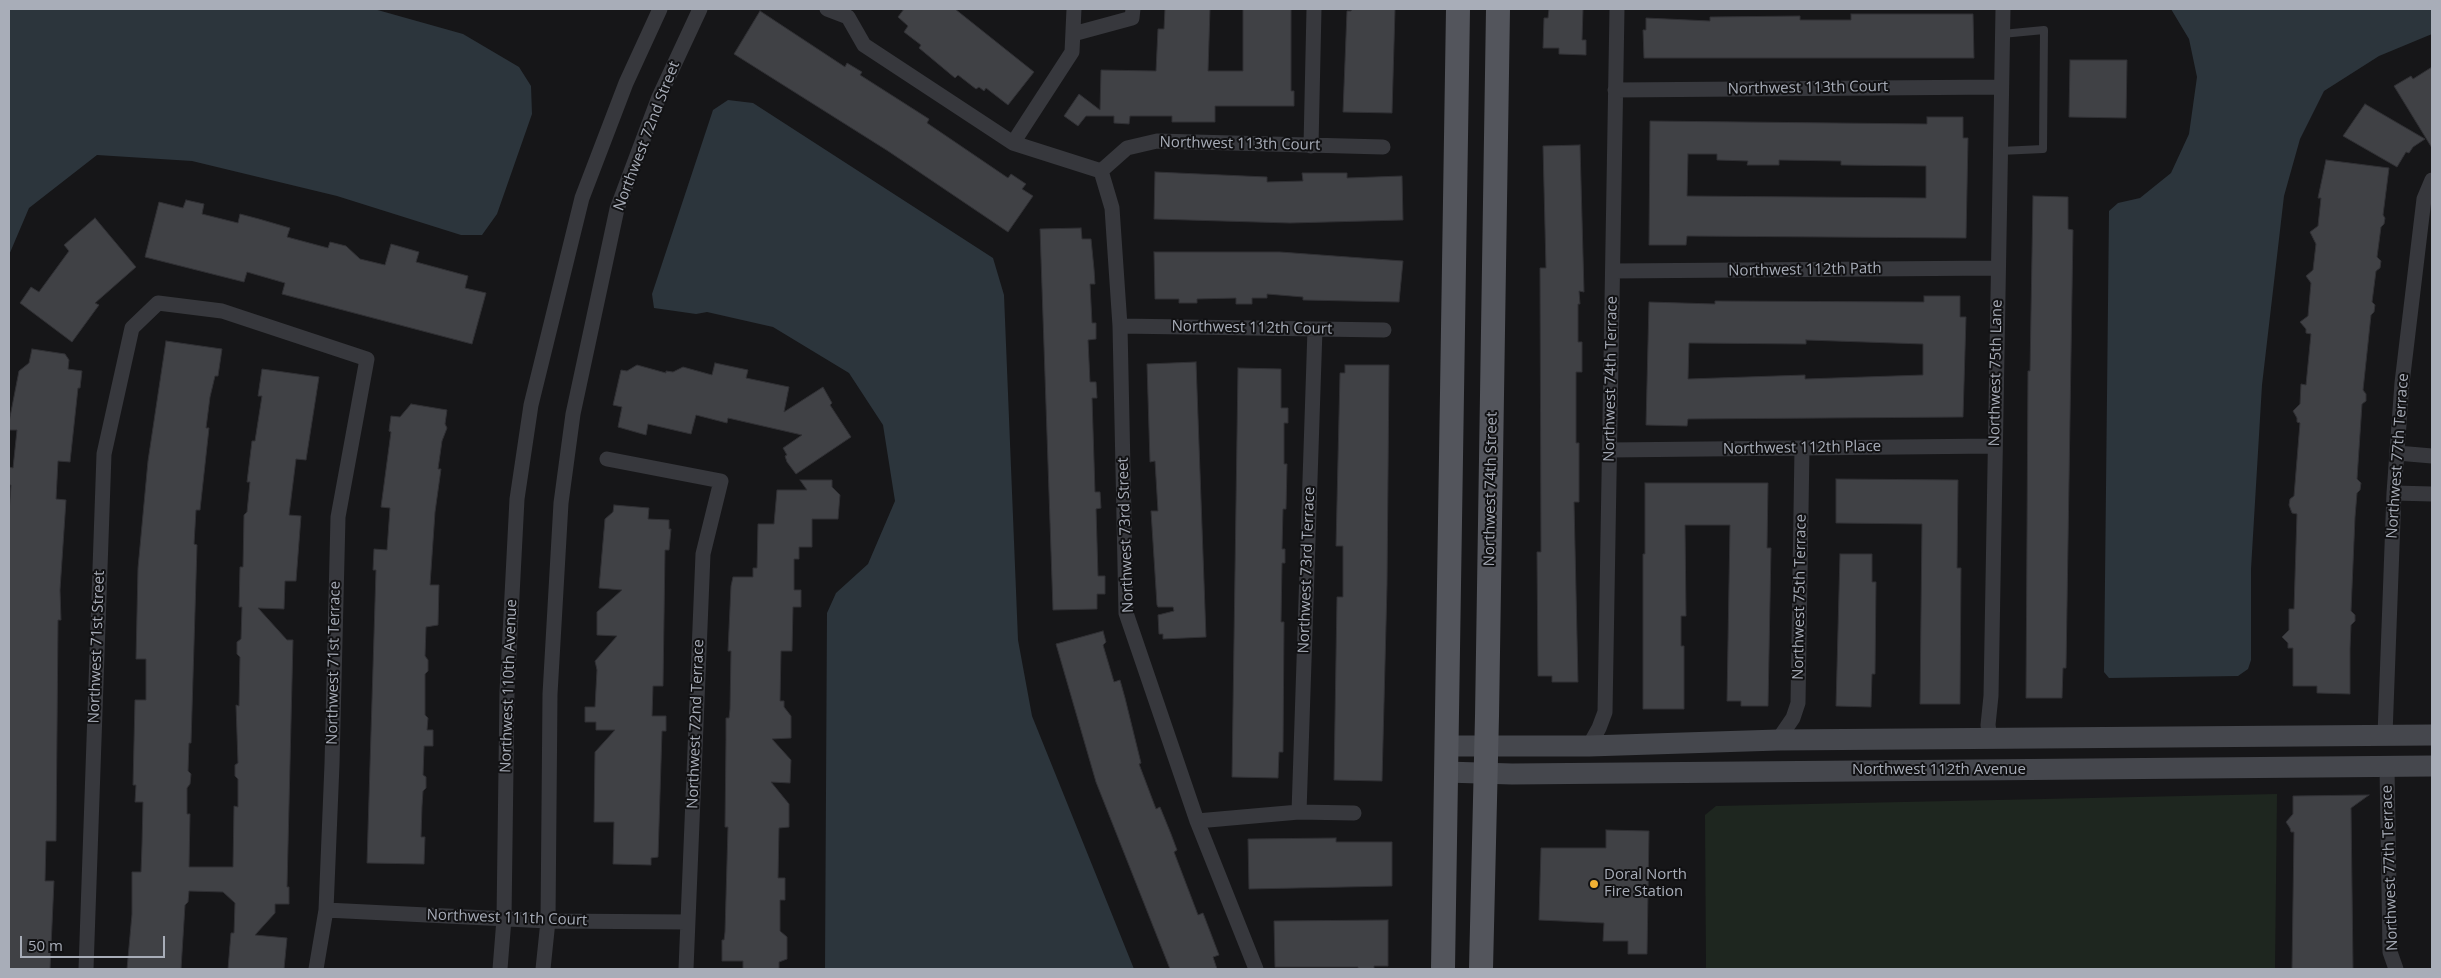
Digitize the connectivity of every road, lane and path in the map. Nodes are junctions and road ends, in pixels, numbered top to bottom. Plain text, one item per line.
1 (660, 9) edge
2 (700, 9) edge
3 (827, 9) edge
4 (1074, 9) edge
5 (1132, 9) edge
6 (1314, 9) edge
7 (1458, 9) edge
8 (1498, 9) edge
9 (1617, 9) edge
10 (2003, 9) edge
11 (848, 13) edge
12 (1073, 34) junction
13 (2002, 34) junction
14 (2001, 87) junction
15 (1615, 90) junction
16 (1013, 144) junction
17 (1311, 146) junction
18 (1383, 147) dead end
19 (2000, 150) junction
20 (1101, 170) junction
21 (2432, 180) edge
22 (1998, 268) junction
23 (1612, 272) junction
24 (1120, 326) junction
25 (132, 328) joint
26 (1316, 329) junction
27 (1384, 330) dead end
28 (1995, 446) junction
29 (1802, 448) junction
30 (1609, 450) junction
31 (2397, 453) junction
32 (2432, 456) edge
33 (607, 458) dead end
34 (2394, 493) junction
35 (2432, 494) edge
36 (2432, 734) edge
37 (2386, 735) junction
38 (1990, 738) junction
39 (1778, 740) junction
40 (1447, 746) junction
41 (1486, 746) junction
42 (1588, 746) junction
43 (2387, 766) junction
44 (2432, 766) edge
45 (2014, 769) junction
46 (1446, 772) junction
47 (1486, 773) junction
48 (1299, 812) junction
49 (1354, 813) dead end
50 (1197, 821) junction
51 (326, 910) junction
52 (504, 919) junction
53 (548, 921) junction
54 (688, 922) junction
55 (86, 969) edge
56 (316, 969) edge
57 (500, 969) edge
58 (543, 969) edge
59 (686, 969) edge
60 (1256, 969) edge
61 (1443, 969) edge
62 (1481, 969) edge
63 (2396, 969) edge

1 - 52 street, Northwest 110th Avenue
2 - 53 street, Northwest 72nd Street
3 - 11 street
4 - 12 street
5 - 12 street
6 - 17 street
7 - 40 main road
8 - 41 main road, Northwest 74th Street
9 - 15 street, Northwest 74th Terrace
10 - 13 street, Northwest 75th Lane
11 - 16 street
12 - 16 street
13 - 14 street, Northwest 75th Lane
13 - 19 lane
14 - 15 street, Northwest 113th Court
14 - 19 street, Northwest 75th Lane
15 - 23 street, Northwest 74th Terrace
16 - 20 street
17 - 18 street, Northwest 113th Court
17 - 20 street, Northwest 113th Court
19 - 22 street, Northwest 75th Lane
20 - 24 street, Northwest 73rd Street
21 - 31 street, Northwest 77th Terrace
22 - 23 street, Northwest 112th Path
22 - 28 street, Northwest 75th Lane
23 - 30 street, Northwest 74th Terrace
24 - 26 street, Northwest 112th Court
24 - 50 street, Northwest 73rd Street
25 - 51 street, Northwest 71st Terrace
25 - 55 street, Northwest 71st Street
26 - 27 street, Northwest 112th Court
26 - 48 street, Northwest 73rd Terrace
28 - 29 street, Northwest 112th Place
28 - 38 street, Northwest 75th Lane
29 - 30 street, Northwest 112th Place
29 - 39 street, Northwest 75th Terrace
30 - 42 street, Northwest 74th Terrace
31 - 32 street
31 - 34 street, Northwest 77th Terrace
33 - 54 street, Northwest 72nd Terrace
34 - 35 street
34 - 37 street, Northwest 77th Terrace
36 - 37 street, Northwest 112th Avenue
37 - 38 street, Northwest 112th Avenue
38 - 39 street, Northwest 112th Avenue
38 - 45 street
39 - 42 street, Northwest 112th Avenue
40 - 41 street, Northwest 112th Avenue
40 - 46 main road
41 - 42 street, Northwest 112th Avenue
41 - 47 main road, Northwest 74th Street
43 - 44 street, Northwest 112th Avenue
43 - 45 street, Northwest 112th Avenue
43 - 63 street, Northwest 77th Terrace
45 - 47 street, Northwest 112th Avenue
46 - 47 street, Northwest 112th Avenue
46 - 61 main road
47 - 62 main road, Northwest 74th Street
48 - 49 street
48 - 50 street
50 - 60 street, Northwest 73rd Street
51 - 52 street, Northwest 111th Court
51 - 56 street, Northwest 71st Terrace
52 - 53 street, Northwest 111th Court
52 - 57 street, Northwest 110th Avenue
53 - 54 street, Northwest 111th Court
53 - 58 street
54 - 59 street, Northwest 72nd Terrace

